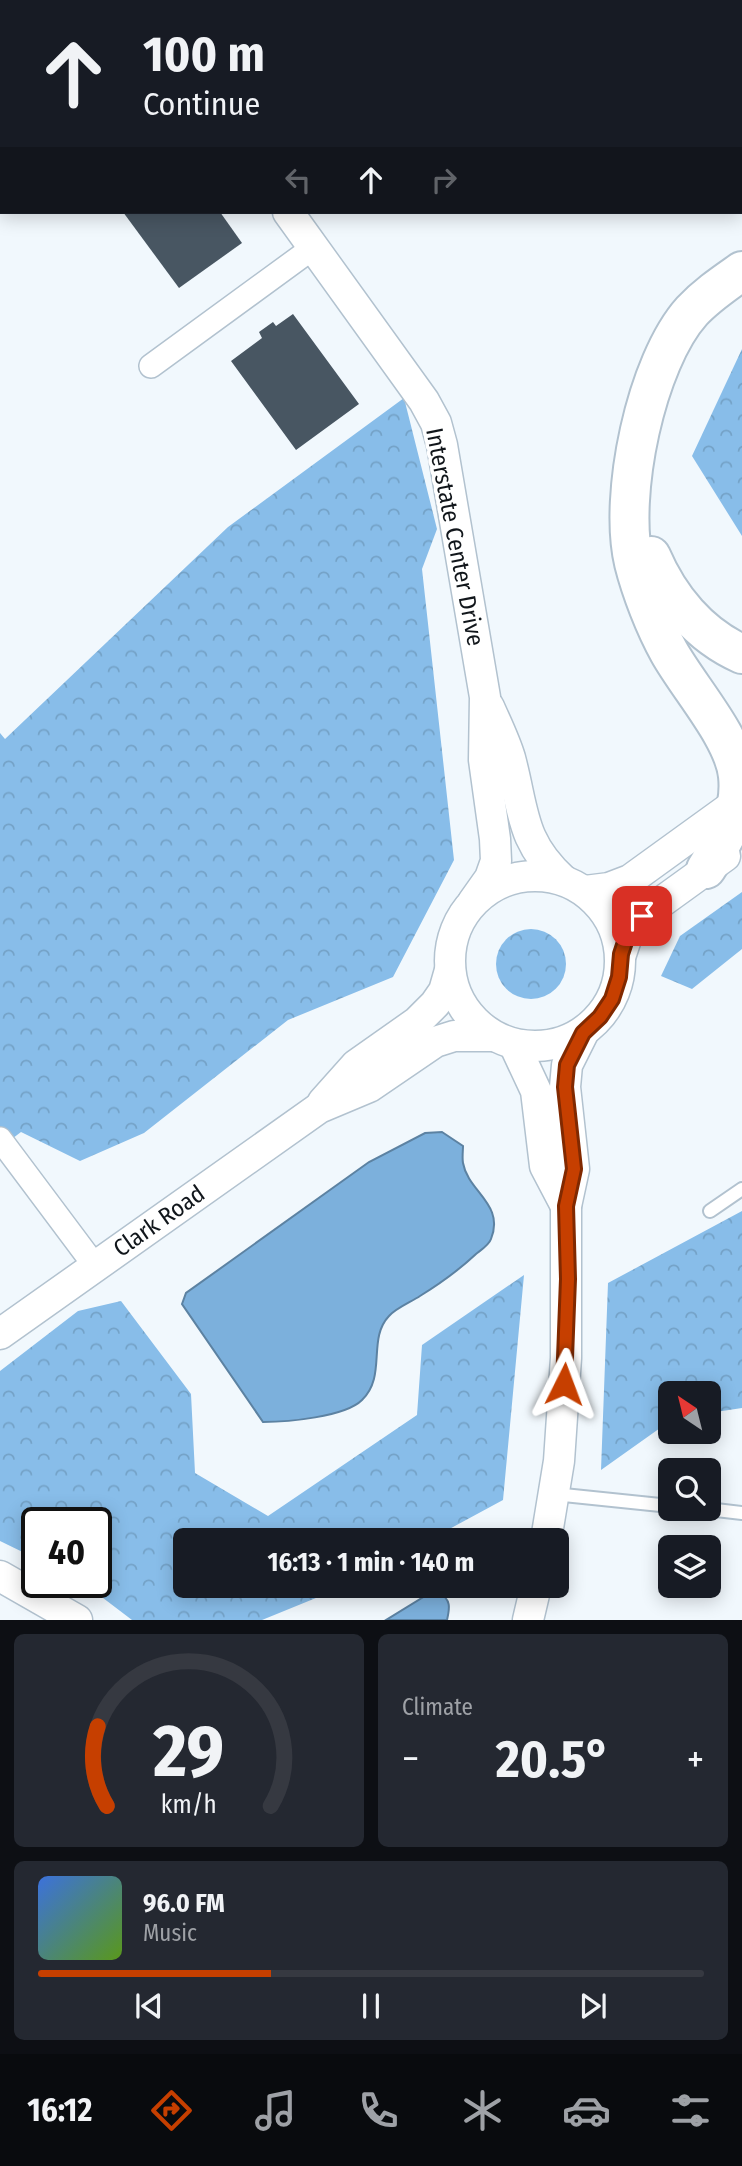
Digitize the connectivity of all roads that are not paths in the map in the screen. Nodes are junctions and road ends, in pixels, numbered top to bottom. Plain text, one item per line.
1 (289, 214) edge
2 (314, 247) junction
3 (742, 271) edge
4 (150, 366) dead end
5 (631, 484) junction
6 (742, 654) edge
7 (485, 697) junction
8 (740, 801) edge
9 (742, 844) edge
10 (706, 869) junction
11 (574, 886) junction
12 (473, 902) junction
13 (621, 954) junction
14 (450, 970) junction
15 (583, 1033) junction
16 (504, 1040) junction
17 (319, 1108) junction
18 (0, 1139) edge
19 (742, 1189) edge
20 (566, 1206) junction
21 (710, 1212) dead end
22 (95, 1266) junction
23 (0, 1334) edge
24 (553, 1494) junction
25 (658, 1505) edge
26 (721, 1510) edge
27 (742, 1511) edge
28 (548, 1528) edge
29 (0, 1576) edge
30 (533, 1598) edge
31 (77, 1620) edge
32 (528, 1620) edge

1 - 2 street, Interstate Center Drive
2 - 4 street
2 - 7 street, Interstate Center Drive
3 - 5 highway
5 - 6 highway
5 - 8 highway
7 - 11 street, Interstate Center Drive
7 - 12 street, Interstate Center Drive
8 - 10 highway
8 - 11 street
9 - 10 street
10 - 13 street
11 - 12 street
11 - 13 street
12 - 14 street
13 - 15 street
14 - 16 street
14 - 17 street, Clark Road
15 - 16 street
15 - 20 street
16 - 17 street, Clark Road
16 - 20 street
17 - 22 street, Clark Road
18 - 22 street
19 - 21 lane
20 - 24 street
22 - 23 street, Clark Road
24 - 25 lane
24 - 28 street
26 - 27 lane
29 - 31 street
30 - 32 street

